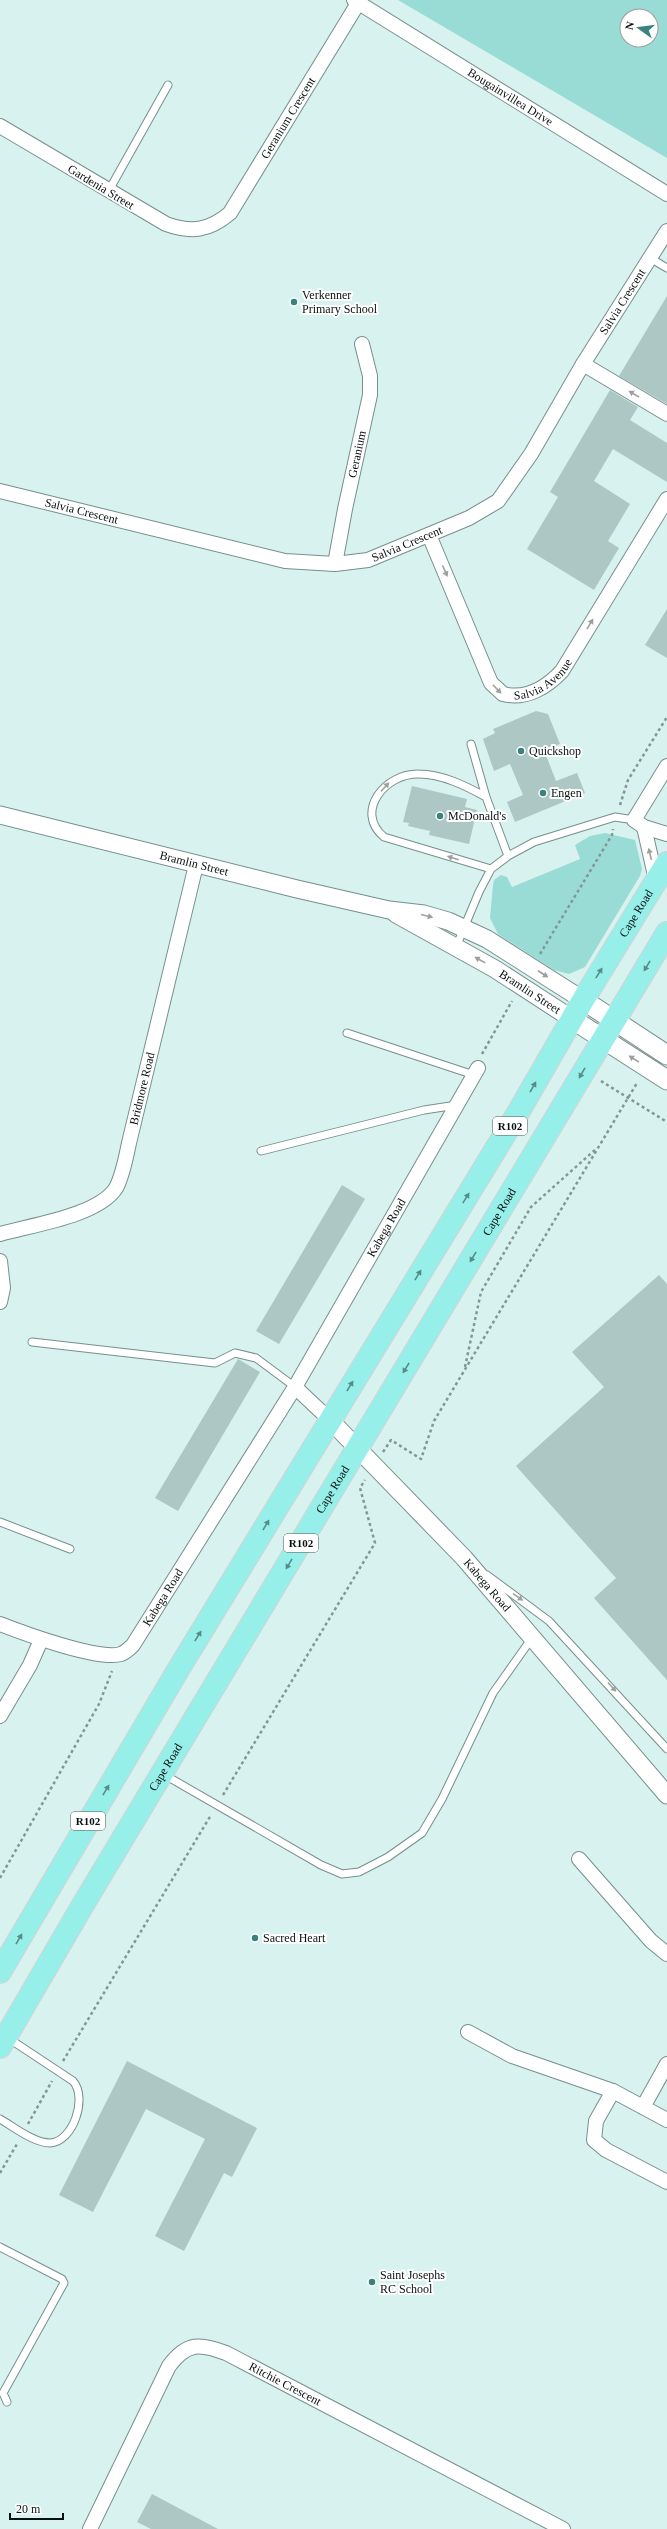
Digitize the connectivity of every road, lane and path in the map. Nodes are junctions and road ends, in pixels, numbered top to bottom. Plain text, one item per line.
1 (357, 1) edge
2 (168, 85) dead end
3 (0, 126) edge
4 (108, 192) junction
5 (667, 194) edge
6 (209, 228) joint
7 (667, 231) edge
8 (662, 263) edge
9 (362, 344) dead end
10 (583, 364) junction
11 (667, 414) edge
12 (0, 491) edge
13 (667, 499) edge
14 (430, 535) junction
15 (336, 564) junction
16 (667, 717) edge
17 (471, 744) dead end
18 (667, 766) edge
19 (486, 796) junction
20 (0, 815) edge
21 (615, 817) junction
22 (639, 824) junction
23 (667, 834) edge
24 (508, 856) junction
25 (196, 865) junction
26 (491, 869) junction
27 (662, 872) edge
28 (389, 910) junction
29 (464, 928) junction
30 (667, 933) edge
31 (456, 947) junction
32 (532, 967) junction
33 (520, 986) junction
34 (583, 1000) junction
35 (572, 1019) junction
36 (608, 1030) junction
37 (347, 1033) dead end
38 (667, 1055) edge
39 (646, 1067) junction
40 (584, 1070) junction
41 (476, 1071) junction
42 (667, 1080) edge
43 (628, 1097) junction
44 (457, 1104) junction
45 (667, 1122) edge
46 (599, 1146) junction
47 (261, 1151) dead end
48 (0, 1234) edge
49 (0, 1260) edge
50 (0, 1302) edge
51 (32, 1342) dead end
52 (464, 1370) junction
53 (295, 1387) junction
54 (330, 1420) junction
55 (359, 1447) junction
56 (375, 1464) junction
57 (0, 1522) edge
58 (70, 1549) dead end
59 (464, 1558) junction
60 (0, 1624) edge
61 (532, 1638) junction
62 (41, 1640) junction
63 (118, 1654) junction
64 (0, 1716) edge
65 (667, 1750) edge
66 (162, 1774) junction
67 (667, 1795) edge
68 (217, 1805) junction
69 (580, 1859) dead end
70 (0, 1878) edge
71 (667, 1954) edge
72 (0, 1972) edge
73 (468, 2032) dead end
74 (3, 2042) edge
75 (667, 2064) edge
76 (58, 2070) junction
77 (613, 2091) junction
78 (643, 2107) junction
79 (0, 2119) edge
80 (667, 2120) edge
81 (23, 2132) junction
82 (0, 2173) edge
83 (667, 2182) edge
84 (0, 2247) edge
85 (7, 2402) dead end
86 (90, 2529) edge
87 (563, 2529) edge

1 - 5 street, Bougainvillea Drive
1 - 6 street, Geranium Crescent
2 - 4 lane
3 - 4 street, Gardenia Street
4 - 6 street, Gardenia Street
7 - 8 street, Salvia Crescent
8 - 10 street, Salvia Crescent
9 - 15 street, Geranium
11 -> 10 street
10 - 14 street, Salvia Crescent
12 - 15 street, Salvia Crescent
14 -> 13 street, Salvia Avenue
14 - 15 street, Salvia Crescent
16 - 21 path
17 - 19 lane
18 - 22 street
19 - 24 lane
26 -> 19 lane
20 - 25 street, Bramlin Street
21 - 22 lane
21 - 24 lane
21 - 32 path
22 - 23 street
27 -> 22 street
24 - 26 lane
25 - 28 street, Bramlin Street
25 - 48 street, Bridmore Road
26 - 29 lane
34 -> 27 main road, Cape Road / R102
28 -> 29 street, Bramlin Street
28 - 31 street, Bramlin Street
29 - 31 lane
29 - 32 street, Bramlin Street
30 -> 36 main road, Cape Road / R102
33 -> 31 street, Bramlin Street
32 -> 34 street, Bramlin Street
33 - 35 street, Bramlin Street
33 - 41 path
34 - 35 main road, Cape Road / R102
34 - 36 main road, Bramlin Street
35 - 36 main road, Bramlin Street
54 -> 35 main road, Cape Road / R102
36 - 38 main road, Bramlin Street
39 -> 36 main road, Bramlin Street
36 - 40 main road, Cape Road / R102
37 - 41 lane
39 - 42 main road, Bramlin Street
39 - 43 path
40 - 43 path
40 -> 55 main road, Cape Road / R102
41 - 44 street, Kabega Road
43 - 45 path
43 - 46 path
44 - 47 lane
44 - 53 street, Kabega Road
46 - 52 path
46 - 52 path
49 - 50 street
51 - 53 lane
52 - 56 path
53 - 54 street, Kabega Road
53 - 63 street, Kabega Road
54 - 55 street, Kabega Road
72 -> 54 main road, Cape Road / R102
55 - 56 street, Kabega Road
55 -> 66 main road, Cape Road / R102
56 - 59 street, Kabega Road
56 - 68 path
57 - 58 lane
59 - 61 street, Kabega Road
59 -> 65 lane
60 - 62 street
61 - 67 street, Kabega Road
61 - 68 lane
62 - 63 street
62 - 64 street
63 - 70 path
66 - 68 lane
66 - 74 main road, Cape Road / R102
68 - 76 path
69 - 71 street
73 - 77 street
74 - 76 lane
75 - 78 street
76 - 81 path
76 - 81 lane
77 - 78 street
77 - 83 street
78 - 80 street
79 - 81 lane
81 - 82 path
84 - 85 lane
86 - 87 street, Ritchie Crescent

